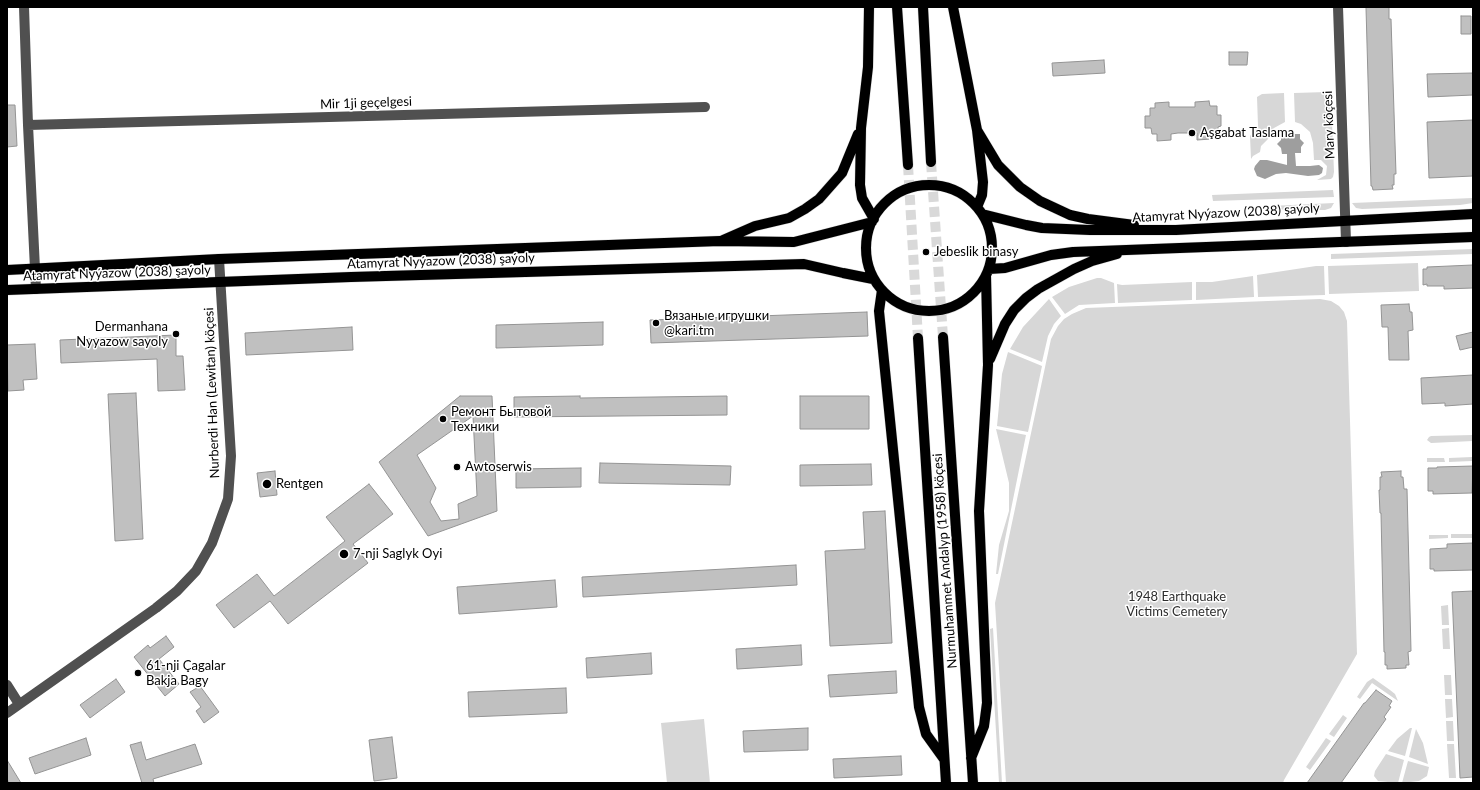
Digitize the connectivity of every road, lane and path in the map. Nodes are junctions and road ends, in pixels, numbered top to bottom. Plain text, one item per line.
1 (24, 7) edge
2 (869, 7) edge
3 (897, 7) edge
4 (923, 7) edge
5 (953, 7) edge
6 (1338, 7) edge
7 (704, 107) dead end
8 (28, 125) junction
9 (861, 128) junction
10 (977, 130) junction
11 (931, 162) tunnel mouth
12 (908, 165) tunnel mouth
13 (980, 211) junction
14 (1473, 214) edge
15 (873, 220) junction
16 (1345, 220) junction
17 (1176, 230) junction
18 (1473, 237) edge
19 (720, 241) junction
20 (1346, 242) junction
21 (1135, 249) junction
22 (219, 259) junction
23 (7, 270) edge
24 (35, 270) junction
25 (987, 272) junction
26 (873, 279) junction
27 (221, 281) junction
28 (36, 289) junction
29 (7, 290) edge
30 (882, 290) junction
31 (943, 337) tunnel mouth
32 (918, 338) tunnel mouth
33 (988, 365) junction
34 (7, 685) edge
35 (19, 704) junction
36 (7, 713) edge
37 (971, 758) junction
38 (944, 759) junction
39 (946, 783) edge
40 (972, 783) edge

1 - 8 street
2 - 9 main road
3 - 12 main road
4 - 11 main road
5 - 10 main road
6 - 16 street, Mary köçesi
7 - 8 street, Mir 1ji geçelgesi
8 - 24 street
9 - 15 main road
9 - 19 main road
10 - 13 main road
10 - 17 main road
13 - 15 main road
13 - 17 main road, Atamyrat Nyýazow (2038) şaýoly
13 - 25 main road
14 - 16 main road, Atamyrat Nyýazow (2038) şaýoly
15 - 19 main road, Atamyrat Nyýazow (2038) şaýoly
15 - 26 main road
16 - 17 main road, Atamyrat Nyýazow (2038) şaýoly
16 - 20 street, Mary köçesi
18 - 20 main road
19 - 22 main road, Atamyrat Nyýazow (2038) şaýoly
20 - 21 main road
21 - 25 main road
21 - 33 main road
22 - 24 main road, Atamyrat Nyýazow (2038) şaýoly
22 - 27 street, Nurberdi Han (Lewitan) köçesi
23 - 24 main road, Atamyrat Nyýazow (2038) şaýoly
24 - 28 street
25 - 30 main road
25 - 33 main road
26 - 27 main road, Atamyrat Nyýazow (2038) şaýoly
26 - 30 main road
27 - 28 main road, Atamyrat Nyýazow (2038) şaýoly
27 - 35 street, Nurberdi Han (Lewitan) köçesi
28 - 29 main road, Atamyrat Nyýazow (2038) şaýoly
30 - 38 main road
31 - 37 main road, Nurmuhammet Andalyp (1958) köçesi
32 - 38 main road, Nurmuhammet Andalyp (1958) köçesi
33 - 37 main road
34 - 35 street
35 - 36 street, Nurberdi Han (Lewitan) köçesi
37 - 40 main road, Nurmuhammet Andalyp (1958) köçesi
38 - 39 main road, Nurmuhammet Andalyp (1958) köçesi

